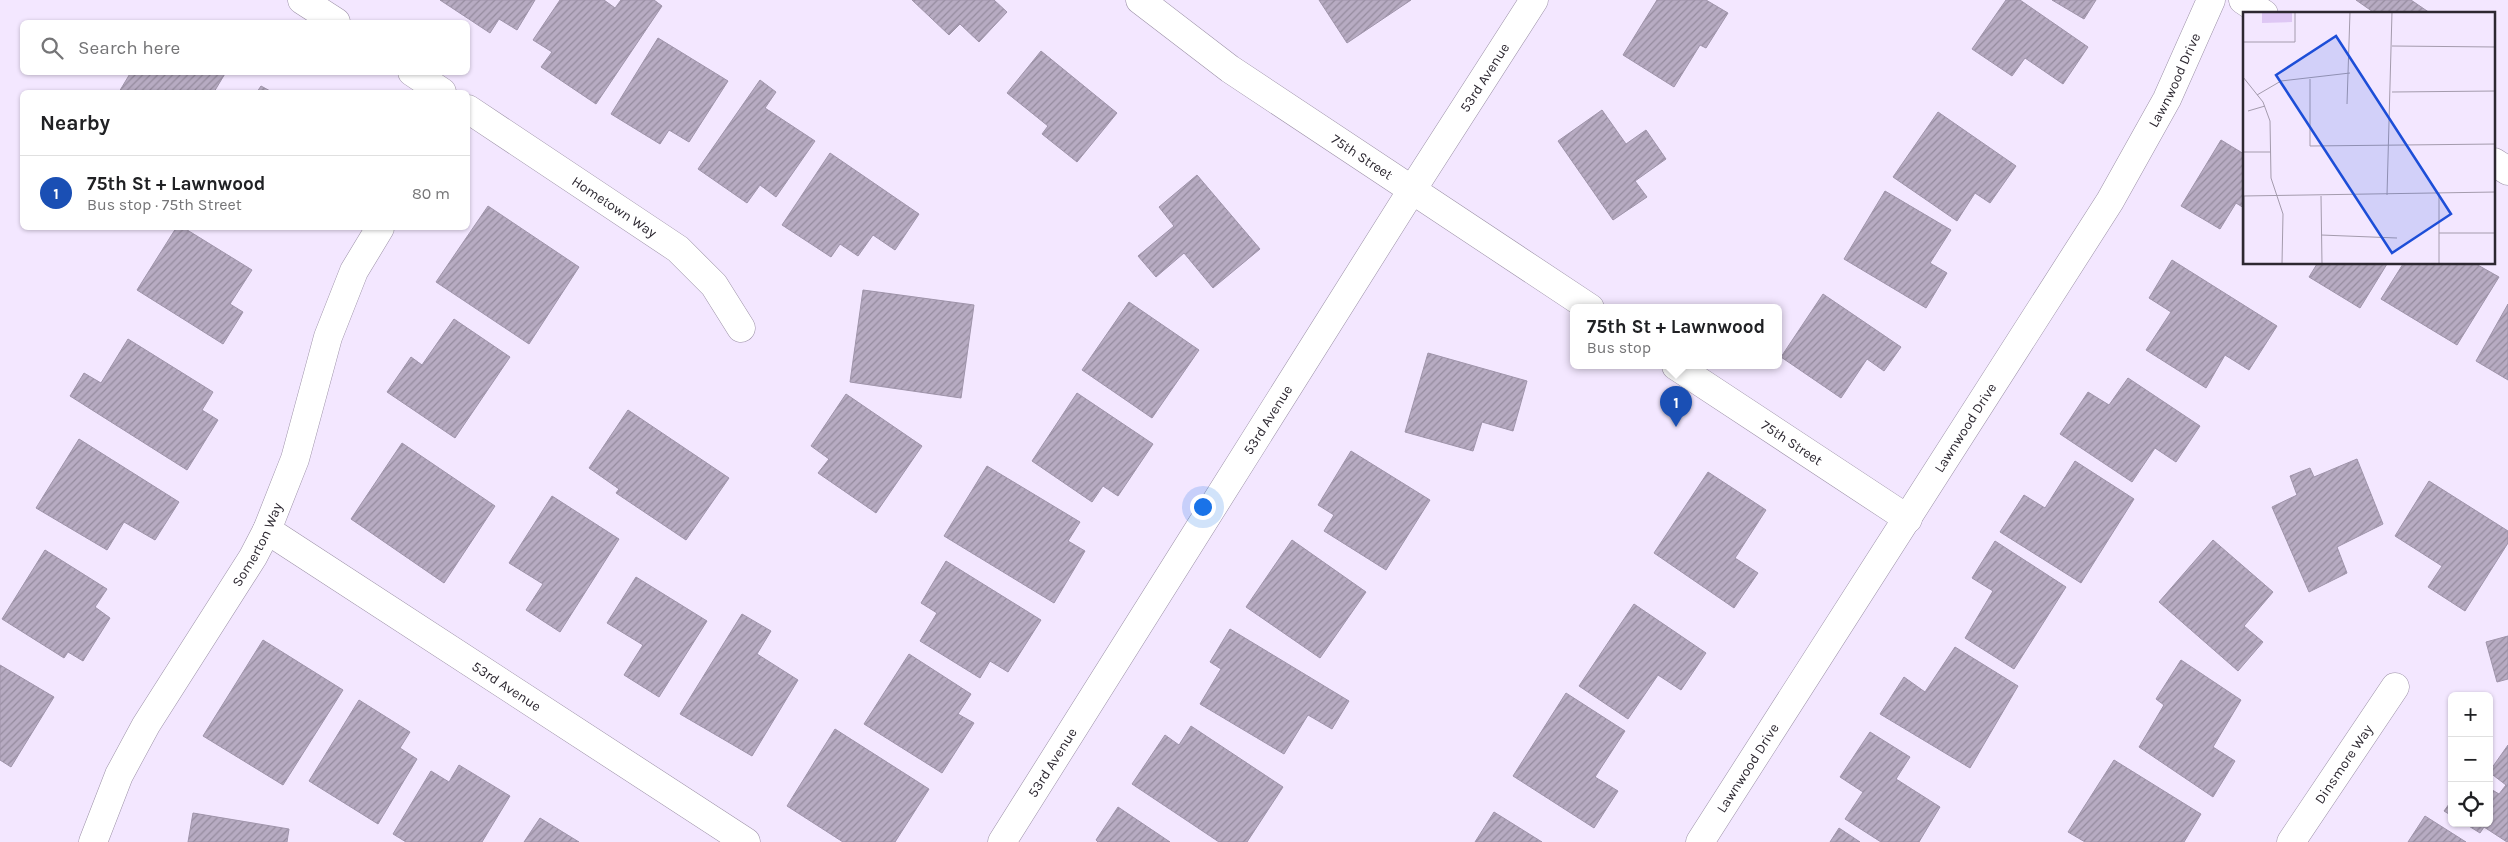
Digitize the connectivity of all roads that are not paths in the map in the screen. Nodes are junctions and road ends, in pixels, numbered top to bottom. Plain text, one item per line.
1 (302, 0) edge
2 (1140, 0) edge
3 (1534, 0) edge
4 (2211, 0) edge
5 (2243, 0) edge
6 (2261, 12) edge
7 (333, 20) edge
8 (416, 75) edge
9 (439, 90) edge
10 (470, 110) edge
11 (2496, 163) edge
12 (2508, 171) edge
13 (1412, 190) junction
14 (379, 230) edge
15 (1584, 304) edge
16 (741, 328) dead end
17 (1681, 369) edge
18 (1908, 518) junction
19 (267, 530) junction
20 (2395, 687) dead end
21 (93, 842) edge
22 (746, 842) edge
23 (1002, 842) edge
24 (1700, 842) edge
25 (2291, 842) edge

1 - 7 street
2 - 13 street, 75th Street
3 - 13 street, 53rd Avenue
4 - 18 street, Lawnwood Drive
5 - 6 street
8 - 9 street
10 - 16 street, Hometown Way
11 - 12 street
13 - 15 street, 75th Street
13 - 23 street, 53rd Avenue
14 - 19 street, Somerton Way
17 - 18 street, 75th Street
18 - 24 street, Lawnwood Drive
19 - 21 street, Somerton Way
19 - 22 street, 53rd Avenue
20 - 25 street, Dinsmore Way

